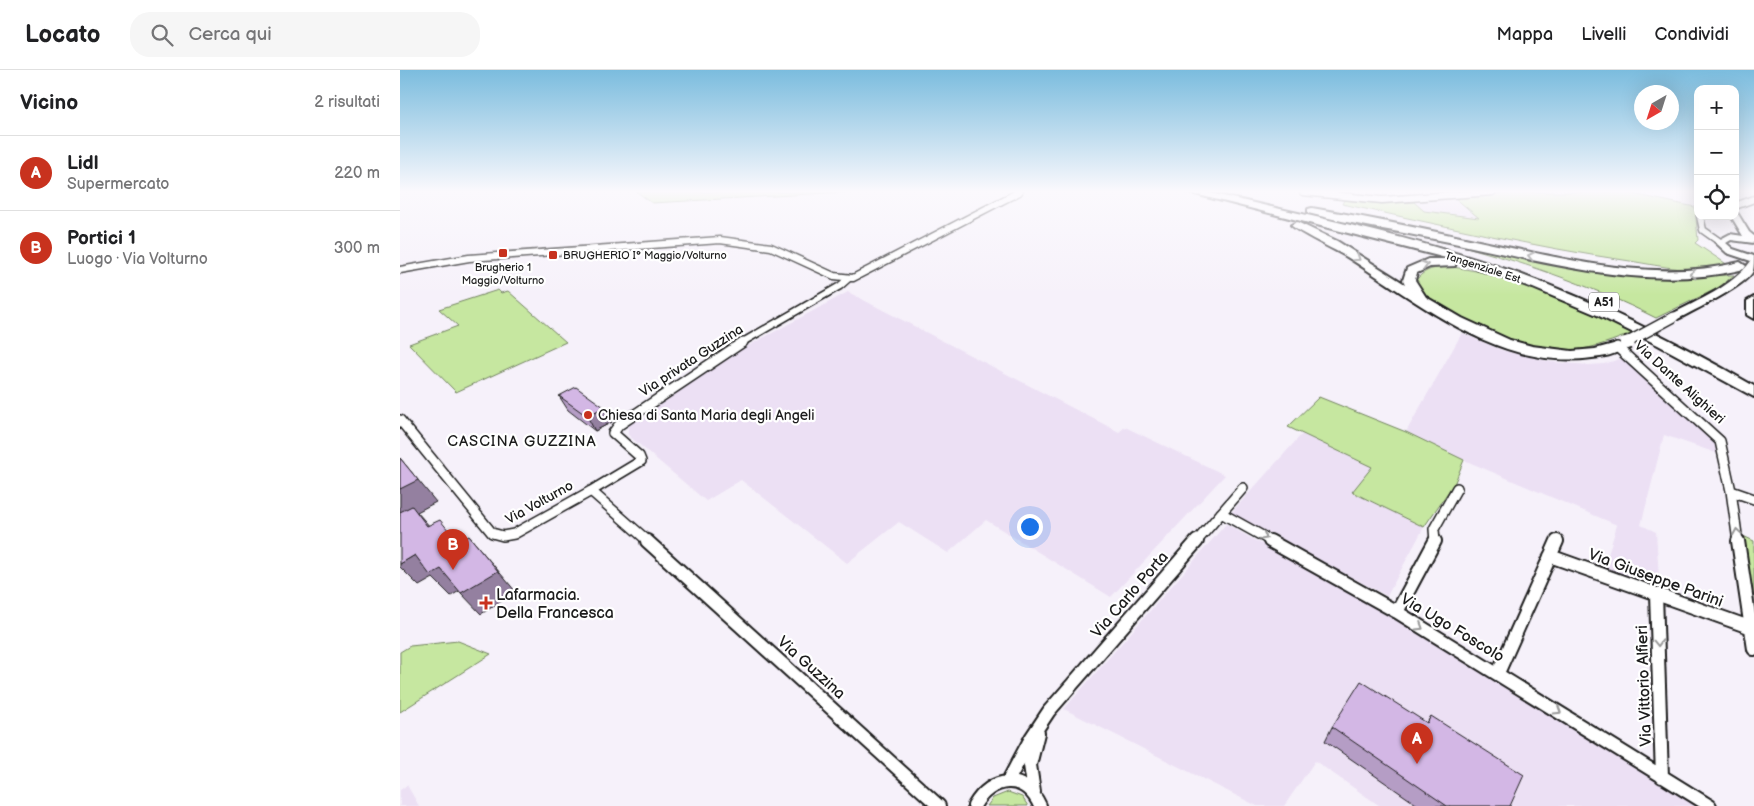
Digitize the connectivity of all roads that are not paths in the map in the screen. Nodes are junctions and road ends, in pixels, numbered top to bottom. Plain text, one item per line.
1 (954, 226) edge
2 (1300, 226) edge
3 (1330, 226) edge
4 (1363, 226) edge
5 (1384, 226) edge
6 (1702, 226) edge
7 (1736, 226) edge
8 (1741, 226) edge
9 (1730, 237) junction
10 (1754, 240) edge
11 (1720, 242) junction
12 (1733, 253) junction
13 (1754, 261) edge
14 (400, 270) edge
15 (1740, 271) junction
16 (849, 278) junction
17 (1423, 300) junction
18 (1754, 301) edge
19 (1754, 315) edge
20 (1619, 319) junction
21 (1621, 345) junction
22 (1754, 380) edge
23 (1754, 392) edge
24 (400, 420) edge
25 (1243, 488) dead end
26 (1457, 488) dead end
27 (591, 491) junction
28 (1731, 491) junction
29 (1754, 499) edge
30 (1221, 514) junction
31 (1557, 540) dead end
32 (662, 555) joint
33 (1550, 556) junction
34 (1656, 594) junction
35 (1397, 612) junction
36 (1752, 628) junction
37 (1754, 649) edge
38 (1498, 673) junction
39 (1040, 723) junction
40 (1662, 777) junction
41 (1008, 780) junction
42 (1034, 792) junction
43 (940, 806) edge
44 (974, 806) edge
45 (1040, 806) edge
46 (1710, 806) edge

1 - 16 street
2 -> 17 highway
3 - 20 highway, Tangenziale Est / A51
4 - 22 highway, Tangenziale Est / A51
15 -> 5 highway
6 - 11 street
7 - 9 street
8 - 10 street
9 - 10 street
9 - 11 street
11 - 12 street
12 - 13 street
12 - 15 street
13 - 15 street
14 - 16 street
15 - 21 street, bridge
16 - 27 street, Via privata Guzzina
17 -> 20 highway
17 - 21 highway
18 - 19 highway
20 - 23 highway, Tangenziale Est / A51
21 - 28 street, Via Dante Alighieri
24 - 27 street, Via Volturno
25 - 30 street, Via Carlo Porta
26 - 35 street
27 - 32 street, Via Volturno
28 - 29 street
36 -> 28 street, Via Dante Alighieri
30 -> 35 street, Via Ugo Foscolo
30 - 39 street, Via Carlo Porta
31 - 33 street
32 - 43 street, Via Guzzina
33 - 34 street, Via Giuseppe Parini
33 - 38 street
34 - 36 street, Via Giuseppe Parini
34 -> 40 street, Via Vittorio Alfieri
35 -> 38 street, Via Ugo Foscolo
36 - 37 street, Via Dante Alighieri
38 -> 40 street, Via Ugo Foscolo
39 - 41 street, Via Carlo Porta
39 - 42 street, Via Carlo Porta
40 - 46 street
41 - 42 street
41 - 44 street
42 - 45 street, Via Carlo Porta

